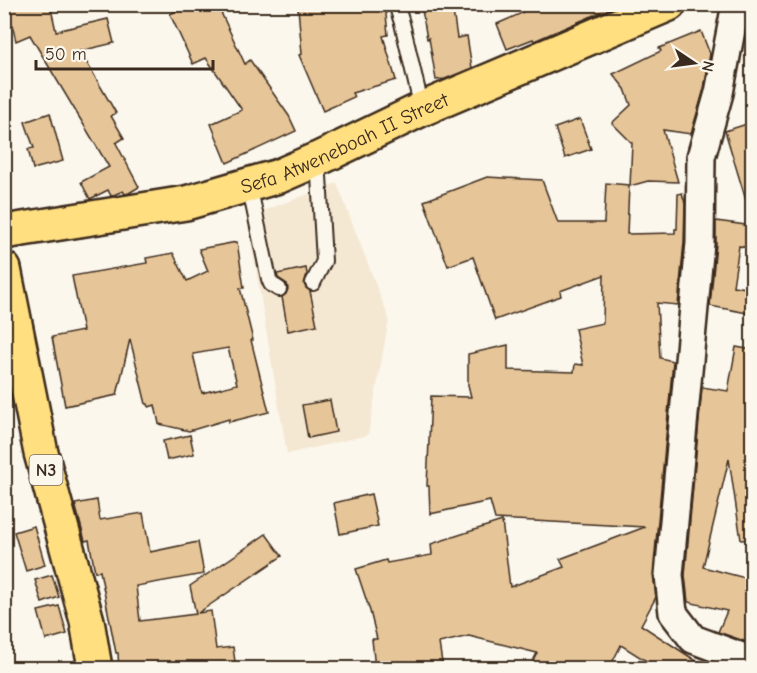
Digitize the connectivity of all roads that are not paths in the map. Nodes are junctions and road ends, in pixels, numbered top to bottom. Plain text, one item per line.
1 (396, 4) edge
2 (669, 4) edge
3 (736, 4) edge
4 (422, 109) junction
5 (318, 159) junction
6 (249, 185) junction
7 (4, 232) edge
8 (4, 269) edge
9 (313, 283) dead end
10 (279, 289) dead end
11 (753, 662) edge
12 (95, 669) edge

1 - 4 lane
2 - 4 main road, Sefa Atweneboah II Street
3 - 11 street
4 - 5 main road, Sefa Atweneboah II Street
5 - 6 main road, Sefa Atweneboah II Street
5 - 9 lane
6 - 7 main road, Sefa Atweneboah II Street
6 - 10 lane
8 - 12 main road, N3

